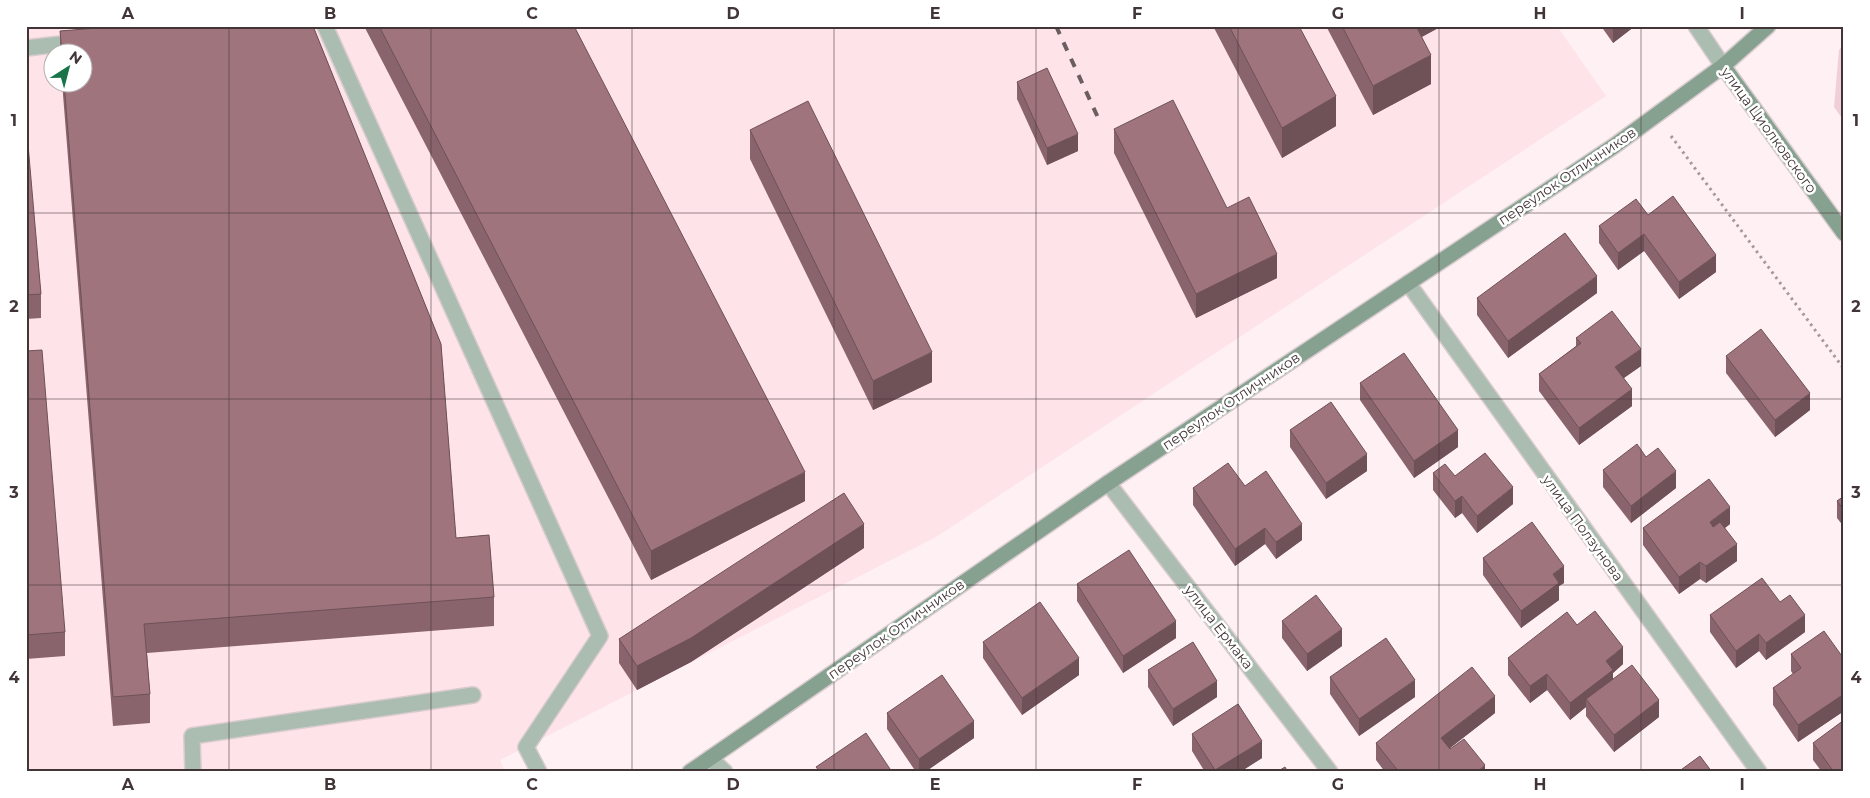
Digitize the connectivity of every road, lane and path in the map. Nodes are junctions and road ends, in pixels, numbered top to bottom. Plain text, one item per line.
1 (325, 26) edge
2 (1696, 26) edge
3 (1768, 26) edge
4 (89, 41) edge
5 (26, 48) edge
6 (1723, 66) junction
7 (1656, 115) junction
8 (1844, 233) edge
9 (1408, 283) junction
10 (1844, 370) edge
11 (1108, 483) junction
12 (473, 695) dead end
13 (710, 758) junction
14 (193, 772) edge
15 (540, 772) edge
16 (690, 772) edge
17 (726, 772) edge
18 (1330, 772) edge
19 (1759, 772) edge

1 - 15 street
2 - 6 street, улица Циолковского
3 - 6 main road, переулок Отличников
4 - 5 street
6 - 7 main road, переулок Отличников
6 - 8 main road, улица Циолковского
7 - 9 main road, переулок Отличников
7 - 10 path
9 - 11 main road, переулок Отличников
9 - 19 street, улица Ползунова
11 - 13 main road, переулок Отличников
11 - 18 street, улица Ермака
12 - 14 street
13 - 16 main road, переулок Отличников
13 - 17 street

